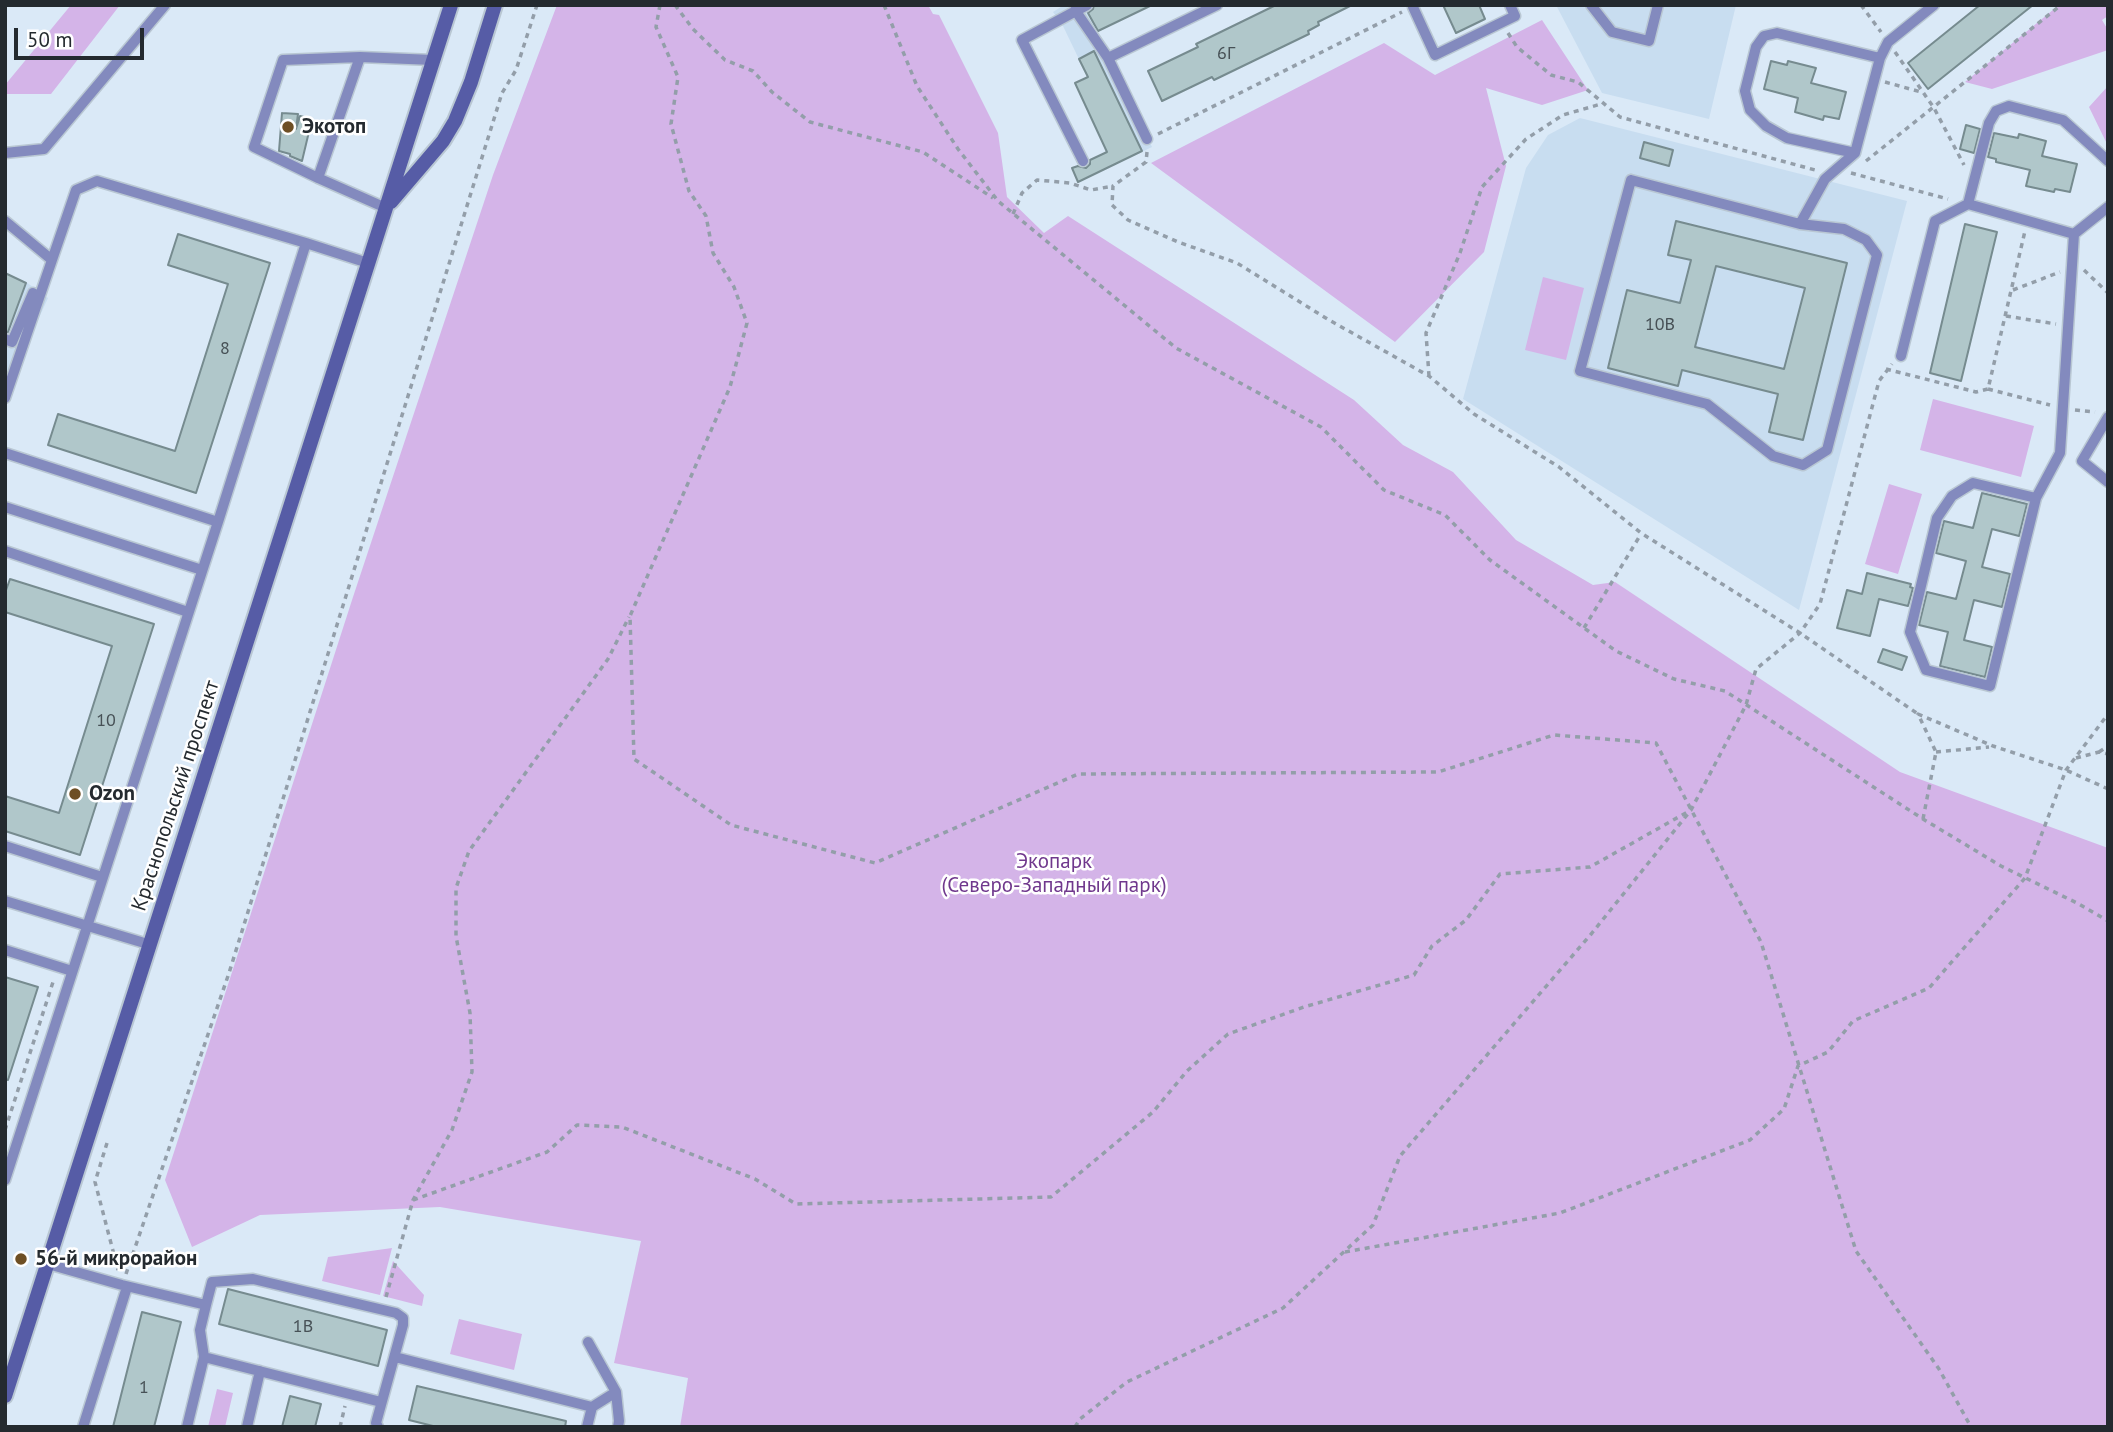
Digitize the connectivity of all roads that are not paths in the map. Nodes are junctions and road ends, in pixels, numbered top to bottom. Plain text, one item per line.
1 (165, 5) edge
2 (451, 5) edge
3 (495, 5) edge
4 (1057, 5) edge
5 (1087, 5) edge
6 (1217, 5) edge
7 (1510, 5) edge
8 (1591, 5) edge
9 (1658, 5) edge
10 (1934, 5) edge
11 (1413, 7) edge
12 (1075, 10) junction
13 (1063, 17) junction
14 (360, 57) junction
15 (1108, 58) junction
16 (1880, 58) junction
17 (433, 60) junction
18 (1147, 139) road end
19 (5, 153) edge
20 (1855, 153) junction
21 (1083, 161) dead end
22 (2108, 161) edge
23 (318, 178) junction
24 (1968, 204) junction
25 (2108, 207) edge
26 (386, 208) junction
27 (5, 221) edge
28 (1800, 224) junction
29 (2074, 234) junction
30 (306, 243) junction
31 (52, 260) junction
32 (368, 263) junction
33 (33, 293) dead end
34 (5, 339) edge
35 (1901, 356) road end
36 (5, 398) edge
37 (2108, 417) edge
38 (5, 453) edge
39 (2108, 482) edge
40 (2036, 498) junction
41 (5, 507) edge
42 (218, 522) junction
43 (5, 551) edge
44 (202, 570) junction
45 (188, 612) junction
46 (5, 846) edge
47 (102, 877) junction
48 (5, 901) edge
49 (86, 927) junction
50 (151, 946) junction
51 (5, 950) edge
52 (72, 971) junction
53 (5, 1180) edge
54 (47, 1265) junction
55 (125, 1286) junction
56 (206, 1305) junction
57 (587, 1342) dead end
58 (204, 1357) junction
59 (395, 1357) junction
60 (260, 1371) junction
61 (616, 1392) junction
62 (5, 1396) edge
63 (381, 1402) junction
64 (592, 1407) junction
65 (83, 1427) edge
66 (187, 1427) edge
67 (247, 1427) edge
68 (378, 1427) edge
69 (587, 1427) edge
70 (618, 1427) edge

1 - 19 lane
2 - 17 street, Краснопольский проспект
3 - 26 street
4 - 13 lane
5 - 12 lane
6 - 15 lane
7 - 11 lane
8 - 9 lane
10 - 16 lane
12 - 13 lane
12 - 15 lane
13 - 21 lane
14 - 17 lane
14 - 23 lane
14 - 23 lane
15 - 18 lane
16 - 20 lane
16 - 20 lane
17 - 26 street, Краснопольский проспект
20 - 28 lane
22 - 24 lane
23 - 26 lane
24 - 29 lane
24 - 35 lane
25 - 29 lane
26 - 32 street, Краснопольский проспект
27 - 31 lane
28 - 28 lane
29 - 40 lane
30 - 31 lane
30 - 32 lane
30 - 42 lane
31 - 36 lane
32 - 50 street, Краснопольский проспект
33 - 34 lane
37 - 39 lane
38 - 42 lane
40 - 40 lane
41 - 44 lane
42 - 44 lane
43 - 45 lane
44 - 45 lane
45 - 47 lane
46 - 47 lane
47 - 49 lane
48 - 49 lane
49 - 50 lane
49 - 52 lane
50 - 54 street, Краснопольский проспект
51 - 52 lane
52 - 53 lane
54 - 55 lane
54 - 62 street, Краснопольский проспект
55 - 56 lane
55 - 65 lane
56 - 58 lane
56 - 59 lane
57 - 61 lane
58 - 60 lane
58 - 66 lane
59 - 63 lane
59 - 64 lane
60 - 63 lane
60 - 67 lane
61 - 64 lane
61 - 70 lane
63 - 68 lane
64 - 69 lane

